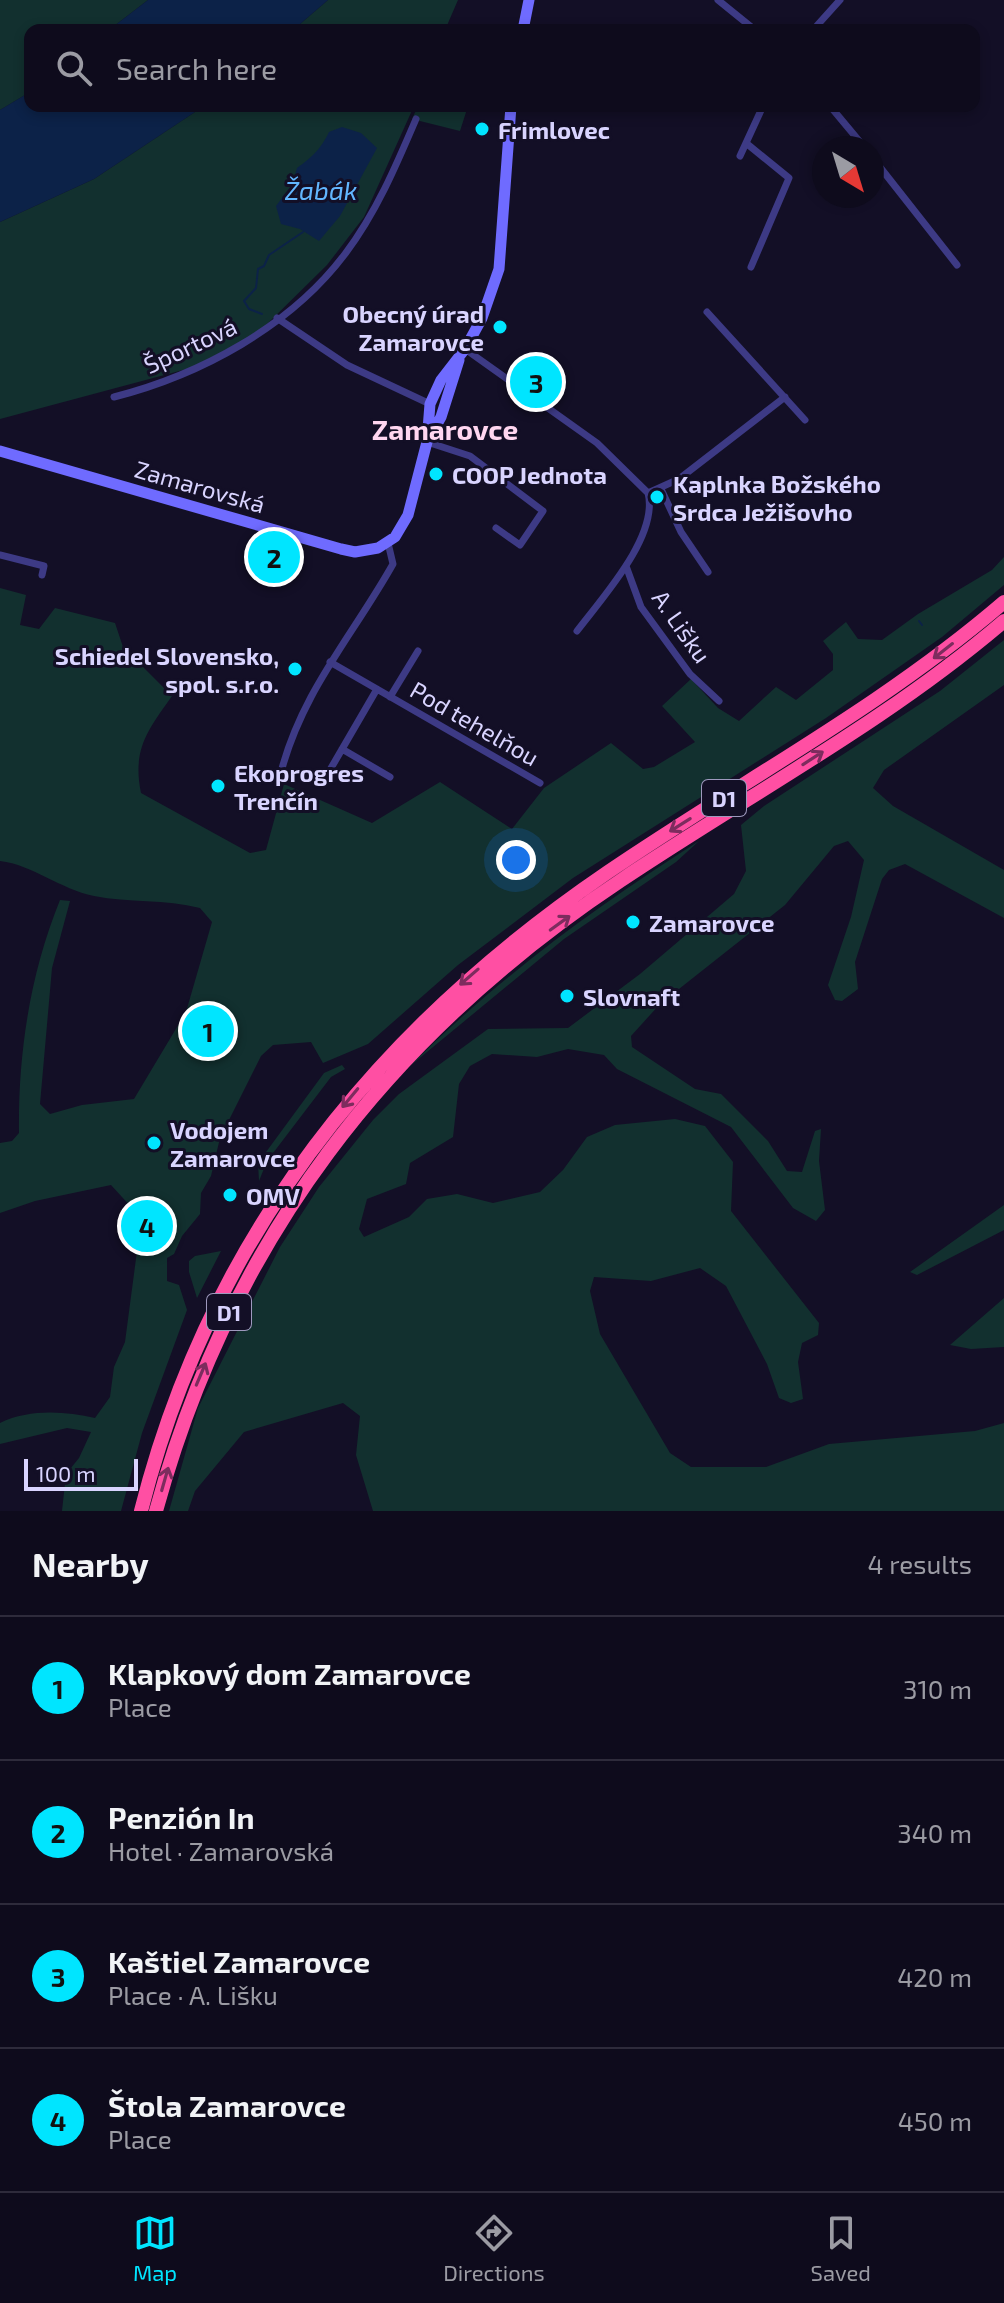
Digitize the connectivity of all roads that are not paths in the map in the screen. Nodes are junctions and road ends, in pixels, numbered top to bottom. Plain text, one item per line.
1 (529, 0) edge
2 (718, 0) edge
3 (840, 0) edge
4 (524, 24) edge
5 (748, 24) edge
6 (818, 24) edge
7 (511, 112) edge
8 (760, 112) edge
9 (835, 112) edge
10 (416, 119) dead end
11 (855, 136) edge
12 (746, 143) junction
13 (740, 156) dead end
14 (884, 172) edge
15 (957, 265) dead end
16 (751, 267) dead end
17 (707, 312) dead end
18 (277, 318) junction
19 (463, 352) junction
20 (114, 397) dead end
21 (785, 397) junction
22 (430, 404) junction
23 (805, 420) dead end
24 (427, 442) junction
25 (0, 451) edge
26 (661, 489) junction
27 (648, 493) junction
28 (496, 528) dead end
29 (388, 543) junction
30 (0, 555) edge
31 (626, 566) junction
32 (708, 572) dead end
33 (42, 575) dead end
34 (1004, 602) edge
35 (1004, 621) edge
36 (577, 631) dead end
37 (418, 651) dead end
38 (330, 662) junction
39 (377, 689) junction
40 (390, 697) junction
41 (719, 701) dead end
42 (342, 749) junction
43 (327, 775) dead end
44 (280, 776) dead end
45 (390, 777) dead end
46 (540, 783) dead end
47 (141, 1511) edge
48 (156, 1511) edge

1 - 4 main road
2 - 5 street
3 - 6 street
7 - 19 main road
8 - 12 street
9 - 11 street
10 - 18 street, Športová
12 - 13 street
12 - 16 street
14 - 15 street
17 - 21 street
18 - 20 street, Športová
18 - 22 street
19 - 22 main road
19 - 24 main road
19 - 27 street
21 - 23 street
21 - 26 street
22 - 24 main road
24 - 28 street
24 - 29 main road
25 - 29 main road, Zamarovská
26 - 27 street
26 - 32 street
27 - 31 street
29 - 38 street
30 - 33 street
31 - 36 street
31 - 41 street, A. Lišku
34 -> 47 highway, D1
48 -> 35 highway, D1
37 - 40 street, Pod tehelňou
38 - 39 street, Pod tehelňou
38 - 44 street
39 - 40 street, Pod tehelňou
39 - 42 street, Pod tehelňou
40 - 46 street, Pod tehelňou
42 - 43 street, Pod tehelňou
42 - 45 street

